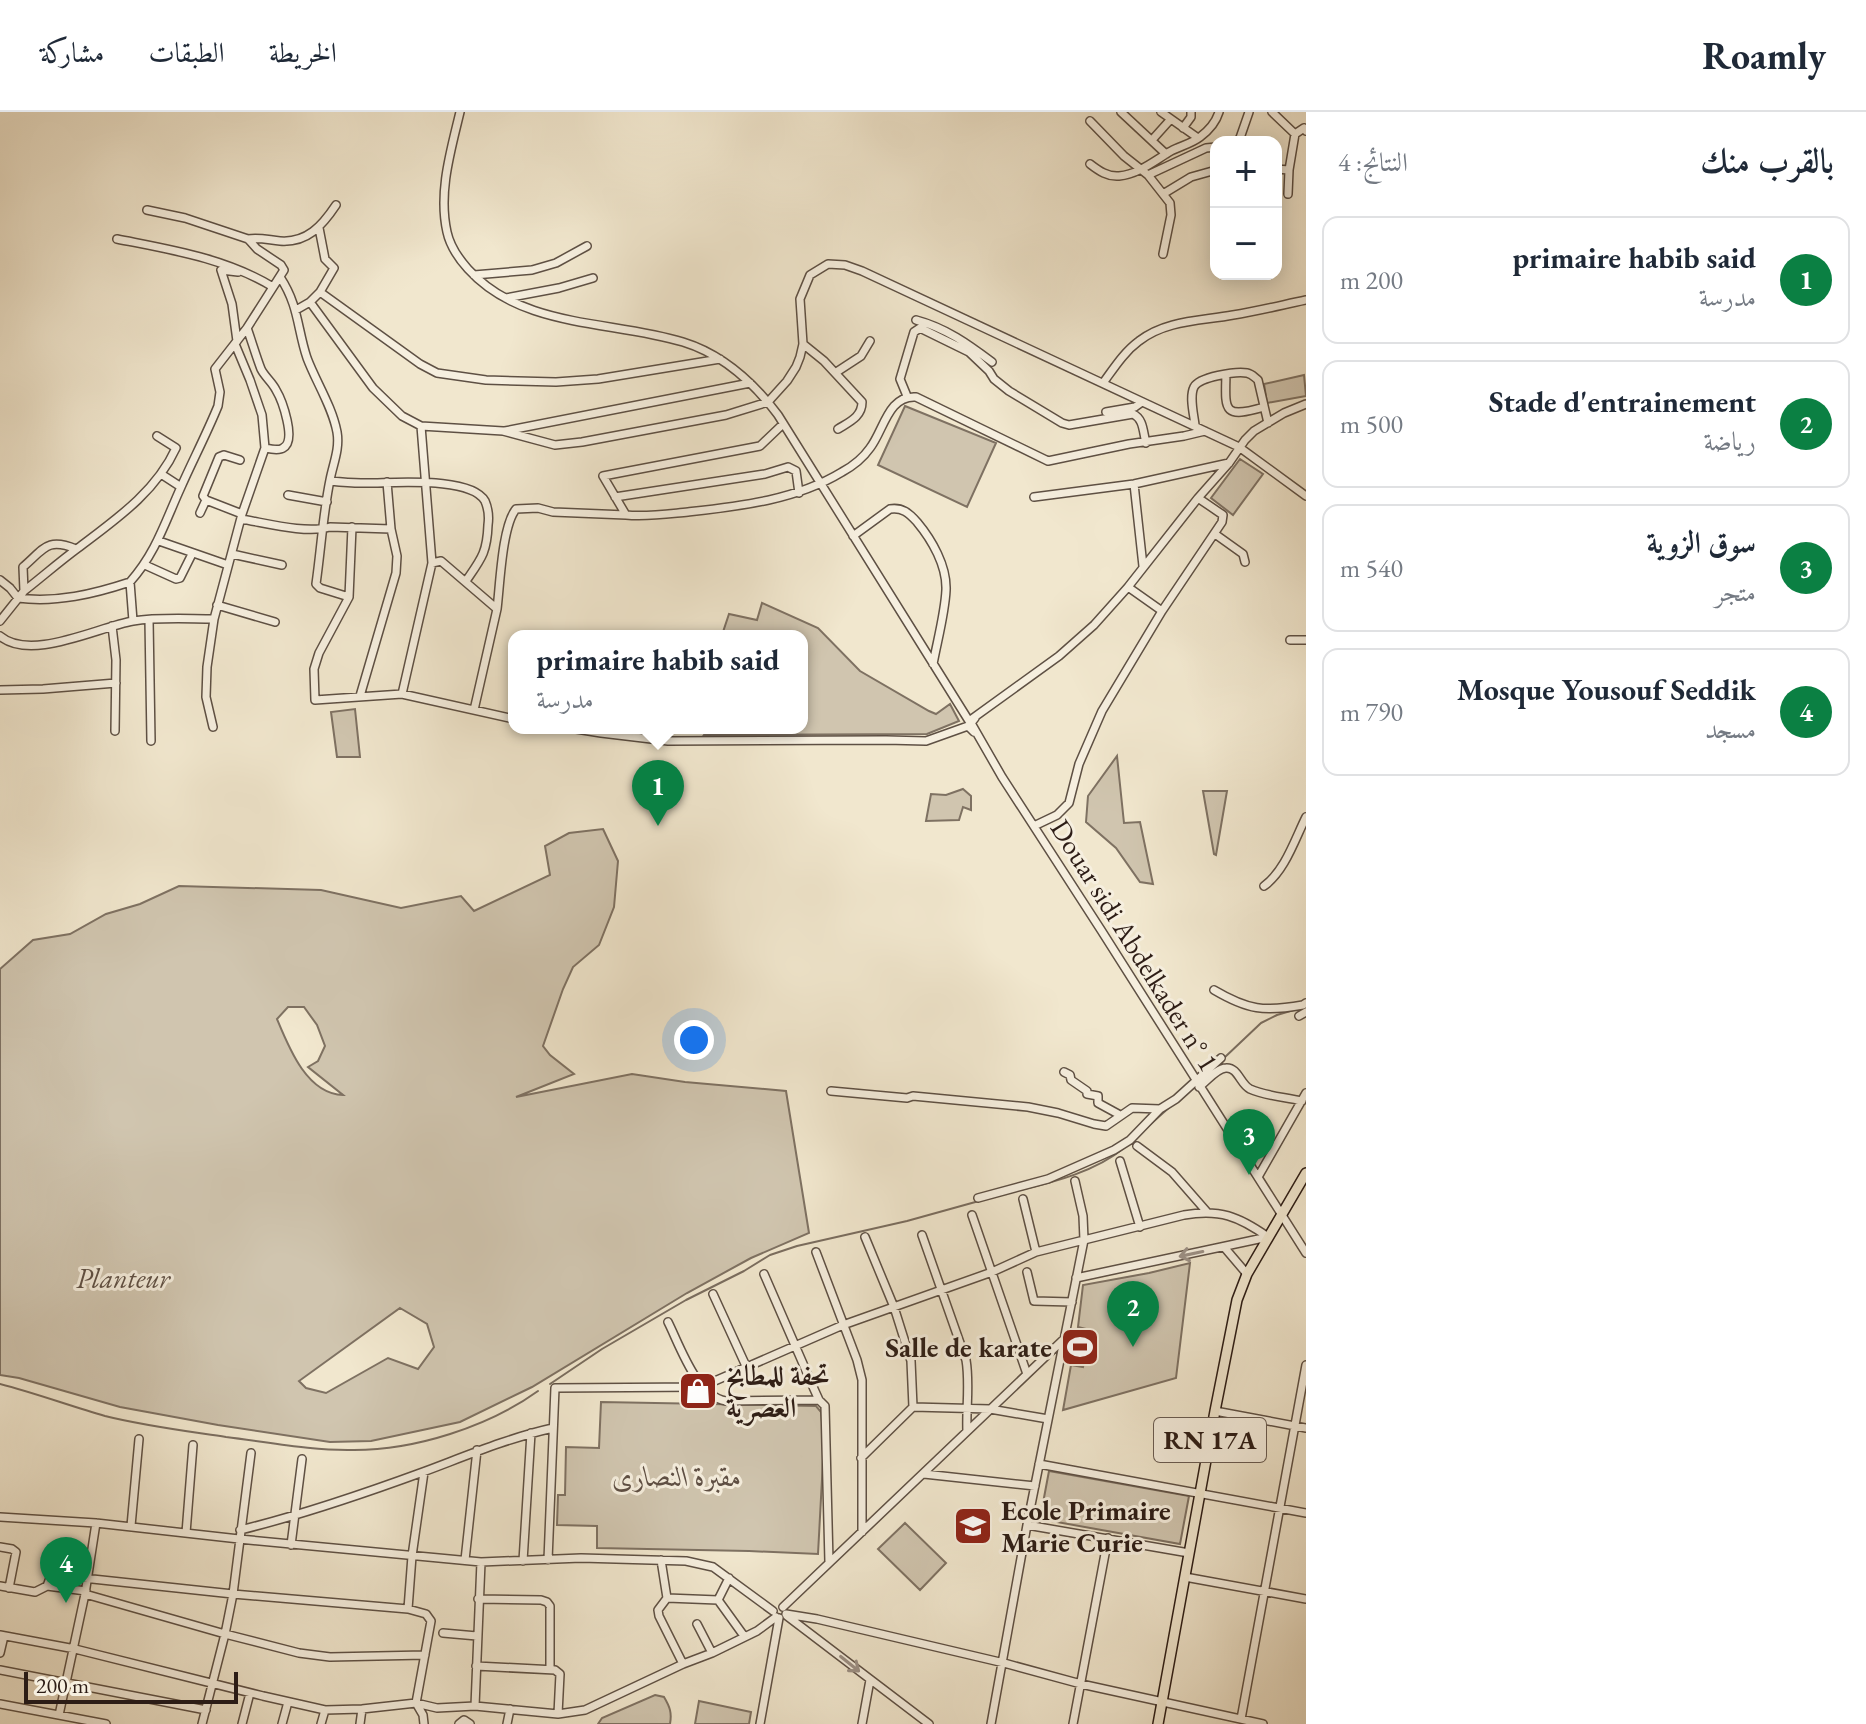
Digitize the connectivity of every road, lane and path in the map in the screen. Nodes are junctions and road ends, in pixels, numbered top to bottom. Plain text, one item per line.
1 (460, 112) edge
2 (1121, 112) edge
3 (1161, 112) edge
4 (1191, 112) edge
5 (1219, 112) edge
6 (1249, 112) edge
7 (1272, 112) edge
8 (1170, 120) junction
9 (1090, 121) dead end
10 (1183, 128) junction
11 (1306, 131) edge
12 (1295, 134) junction
13 (1241, 136) edge
14 (1198, 138) junction
15 (1152, 140) junction
16 (1210, 148) edge
17 (1166, 154) junction
18 (1090, 164) dead end
19 (1282, 169) edge
20 (1289, 170) junction
21 (1145, 172) junction
22 (1210, 172) edge
23 (1163, 194) junction
24 (1288, 194) dead end
25 (336, 205) dead end
26 (147, 210) dead end
27 (319, 228) junction
28 (117, 239) dead end
29 (248, 239) junction
30 (587, 246) dead end
31 (1163, 254) dead end
32 (248, 272) junction
33 (474, 275) junction
34 (280, 277) junction
35 (593, 278) dead end
36 (273, 287) junction
37 (320, 292) junction
38 (504, 298) junction
39 (1306, 300) edge
40 (310, 302) junction
41 (296, 310) junction
42 (916, 320) dead end
43 (247, 328) junction
44 (870, 341) dead end
45 (236, 343) junction
46 (803, 344) junction
47 (721, 359) junction
48 (992, 362) dead end
49 (835, 373) junction
50 (1226, 374) junction
51 (750, 383) junction
52 (1103, 383) junction
53 (907, 396) junction
54 (768, 402) junction
55 (1142, 402) junction
56 (1306, 404) edge
57 (1264, 407) junction
58 (1106, 412) dead end
59 (1268, 423) junction
60 (783, 424) junction
61 (1195, 425) junction
62 (421, 426) junction
63 (838, 429) dead end
64 (503, 431) junction
65 (1205, 431) junction
66 (157, 436) dead end
67 (1146, 443) junction
68 (1239, 447) junction
69 (265, 448) junction
70 (240, 460) dead end
71 (1229, 463) junction
72 (161, 474) junction
73 (330, 481) junction
74 (387, 482) junction
75 (426, 482) junction
76 (821, 483) junction
77 (1134, 484) junction
78 (181, 487) junction
79 (799, 493) junction
80 (288, 495) dead end
81 (1306, 496) edge
82 (615, 497) junction
83 (1034, 497) dead end
84 (1198, 498) junction
85 (206, 500) junction
86 (327, 502) junction
87 (200, 513) dead end
88 (626, 515) junction
89 (241, 517) junction
90 (352, 527) junction
91 (322, 529) junction
92 (391, 529) junction
93 (1215, 534) junction
94 (853, 536) junction
95 (159, 541) junction
96 (76, 549) junction
97 (192, 554) junction
98 (232, 554) junction
99 (1245, 562) dead end
100 (432, 563) junction
101 (145, 565) junction
102 (228, 565) junction
103 (282, 565) dead end
104 (1143, 566) junction
105 (0, 580) edge
106 (466, 581) junction
107 (130, 582) junction
108 (1128, 587) junction
109 (24, 591) junction
110 (349, 597) junction
111 (18, 598) junction
112 (217, 605) junction
113 (497, 609) junction
114 (1162, 611) junction
115 (214, 619) junction
116 (149, 620) junction
117 (0, 621) edge
118 (133, 621) junction
119 (275, 622) dead end
120 (112, 626) junction
121 (0, 636) edge
122 (1290, 640) dead end
123 (1306, 640) edge
124 (933, 664) junction
125 (116, 683) junction
126 (0, 690) edge
127 (402, 694) junction
128 (360, 696) junction
129 (474, 710) junction
130 (508, 718) edge
131 (967, 724) junction
132 (213, 727) dead end
133 (115, 731) dead end
134 (615, 734) edge
135 (151, 741) dead end
136 (1306, 817) edge
137 (1034, 826) junction
138 (1264, 886) dead end
139 (1214, 990) dead end
140 (1306, 1003) edge
141 (1221, 1058) dead end
142 (1064, 1072) dead end
143 (1197, 1084) junction
144 (831, 1091) dead end
145 (1306, 1093) edge
146 (1302, 1101) junction
147 (1160, 1109) junction
148 (1120, 1115) junction
149 (1137, 1146) dead end
150 (1120, 1161) dead end
151 (1306, 1173) edge
152 (1258, 1177) junction
153 (1075, 1181) dead end
154 (978, 1198) dead end
155 (1023, 1199) dead end
156 (1207, 1212) junction
157 (972, 1215) dead end
158 (1282, 1217) junction
159 (1140, 1227) junction
160 (922, 1235) dead end
161 (865, 1237) dead end
162 (1268, 1237) junction
163 (1084, 1240) junction
164 (1224, 1247) junction
165 (816, 1252) dead end
166 (1036, 1252) junction
167 (1306, 1253) edge
168 (992, 1272) junction
169 (1027, 1272) dead end
170 (764, 1274) dead end
171 (1247, 1274) junction
172 (1076, 1278) junction
173 (943, 1289) junction
174 (713, 1294) dead end
175 (1072, 1302) junction
176 (894, 1307) junction
177 (668, 1322) dead end
178 (843, 1325) junction
179 (1065, 1338) junction
180 (794, 1345) junction
181 (1306, 1365) edge
182 (746, 1366) junction
183 (1027, 1374) junction
184 (701, 1387) junction
185 (819, 1400) junction
186 (913, 1407) junction
187 (966, 1408) junction
188 (990, 1409) junction
189 (1215, 1411) junction
190 (1048, 1419) junction
191 (1295, 1426) junction
192 (553, 1428) junction
193 (1306, 1428) edge
194 (967, 1431) junction
195 (531, 1433) junction
196 (139, 1439) dead end
197 (193, 1445) dead end
198 (477, 1450) junction
199 (251, 1453) dead end
200 (861, 1458) junction
201 (302, 1459) dead end
202 (1039, 1464) junction
203 (424, 1472) junction
204 (924, 1474) junction
205 (1035, 1486) junction
206 (1200, 1493) junction
207 (1279, 1508) junction
208 (1306, 1513) edge
209 (296, 1516) junction
210 (0, 1517) edge
211 (96, 1523) junction
212 (1027, 1525) junction
213 (131, 1526) junction
214 (240, 1530) junction
215 (862, 1532) junction
216 (186, 1533) junction
217 (1108, 1538) junction
218 (239, 1539) junction
219 (291, 1545) junction
220 (0, 1547) edge
221 (1189, 1553) junction
222 (412, 1556) junction
223 (465, 1560) junction
224 (548, 1560) junction
225 (661, 1560) junction
226 (523, 1561) junction
227 (481, 1562) junction
228 (829, 1562) junction
229 (1185, 1577) junction
230 (88, 1578) junction
231 (729, 1578) junction
232 (0, 1586) edge
233 (47, 1586) junction
234 (9, 1588) junction
235 (1264, 1592) junction
236 (86, 1593) junction
237 (233, 1594) junction
238 (667, 1598) junction
239 (478, 1599) junction
240 (1306, 1599) edge
241 (718, 1600) junction
242 (408, 1609) junction
243 (780, 1614) junction
244 (817, 1619) junction
245 (697, 1624) dead end
246 (757, 1631) junction
247 (443, 1633) dead end
248 (811, 1633) junction
249 (225, 1634) junction
250 (2, 1635) edge
251 (477, 1636) junction
252 (744, 1636) junction
253 (776, 1641) junction
254 (75, 1649) junction
255 (0, 1653) edge
256 (712, 1653) junction
257 (425, 1655) junction
258 (1004, 1663) junction
259 (683, 1664) junction
260 (476, 1666) junction
261 (550, 1669) junction
262 (0, 1670) edge
263 (870, 1680) junction
264 (66, 1683) junction
265 (213, 1683) junction
266 (1081, 1684) junction
267 (250, 1693) junction
268 (1162, 1700) junction
269 (288, 1702) junction
270 (416, 1703) junction
271 (0, 1704) edge
272 (475, 1706) junction
273 (362, 1709) junction
274 (510, 1709) junction
275 (206, 1710) junction
276 (325, 1710) junction
277 (558, 1714) junction
278 (59, 1715) junction
279 (1241, 1719) junction
280 (106, 1724) edge
281 (202, 1724) edge
282 (242, 1724) edge
283 (282, 1724) edge
284 (321, 1724) edge
285 (360, 1724) edge
286 (424, 1724) edge
287 (459, 1724) edge
288 (470, 1724) edge
289 (507, 1724) edge
290 (760, 1724) edge
291 (862, 1724) edge
292 (929, 1724) edge
293 (991, 1724) edge
294 (1073, 1724) edge
295 (1158, 1724) edge
296 (1263, 1724) edge

1 - 33 street, Douar sidi Abdelkader n° 1
2 - 15 street
3 - 8 street
4 - 10 street
5 - 14 street
6 - 13 street
7 - 12 street
8 - 10 street
8 - 15 street
9 - 21 street
10 - 14 street
11 - 12 street
12 - 20 street
14 - 17 street
15 - 17 street
16 - 21 street
17 - 21 street
18 - 21 street
19 - 20 street
20 - 24 street
21 - 23 street
22 - 23 street
23 - 31 street
25 - 27 street
26 - 29 street
27 - 29 street
27 - 37 street
28 - 32 street
29 - 34 street
30 - 33 street
32 - 36 street
32 - 45 street
33 - 38 street, Douar sidi Abdelkader n° 1
34 - 36 street
34 - 41 street
35 - 38 street
36 - 43 street
37 - 40 street
37 - 47 street
38 - 47 street, Douar sidi Abdelkader n° 1
39 - 52 street
40 - 41 street
40 - 62 street
41 - 73 street
42 - 48 street
43 - 45 street
43 - 69 street
44 - 49 street
45 - 69 street
45 - 78 street
46 - 49 street
46 - 52 street
46 - 54 street
47 - 51 street, Douar sidi Abdelkader n° 1
49 - 63 street
50 - 57 street
50 - 57 street
50 - 61 street
51 - 54 street, Douar sidi Abdelkader n° 1
51 - 64 street
52 - 55 street
53 - 67 street
53 - 67 street
53 - 76 street
54 - 60 street, Douar sidi Abdelkader n° 1
54 - 64 street
55 - 58 street
55 - 61 street
56 - 59 street
57 - 59 street
59 - 68 street
60 - 76 street, Douar sidi Abdelkader n° 1
60 - 82 street
61 - 65 street
62 - 64 street
62 - 75 street
65 - 67 street
65 - 68 street
66 - 72 street
68 - 71 street
68 - 81 street
69 - 89 street
70 - 85 street
71 - 77 street
71 - 84 street
72 - 78 street
72 - 96 street
73 - 74 street
73 - 86 street
74 - 75 street
74 - 92 street
75 - 100 street
75 - 106 street
76 - 79 street
76 - 94 street, Douar sidi Abdelkader n° 1
77 - 83 street
77 - 104 street
78 - 95 street
79 - 82 street
79 - 88 street
80 - 86 street
82 - 88 street
84 - 93 street
84 - 104 street
85 - 87 street
85 - 89 street
86 - 91 street
88 - 113 street
89 - 91 street
89 - 98 street
90 - 91 street
90 - 92 street
90 - 110 street
91 - 110 street
92 - 128 street
93 - 99 street
93 - 114 street
94 - 124 street, Douar sidi Abdelkader n° 1
94 - 124 street
95 - 97 street
95 - 101 street
96 - 109 street
96 - 109 street
97 - 101 street
97 - 102 street
98 - 102 street
98 - 103 street
100 - 106 street
100 - 127 street
101 - 107 street
102 - 112 street
104 - 108 street
105 - 111 street
106 - 113 street
107 - 111 street
107 - 118 street
108 - 114 street
108 - 131 street
109 - 111 street
110 - 128 street
111 - 117 street
112 - 115 street
112 - 119 street
113 - 129 street
114 - 137 street
115 - 116 street
115 - 132 street
116 - 118 street
116 - 135 street
118 - 120 street
120 - 121 street
120 - 125 street
122 - 123 street
124 - 131 street, Douar sidi Abdelkader n° 1
125 - 126 street
125 - 133 street
127 - 128 street
127 - 129 street
129 - 130 street
131 - 134 street
131 - 137 street, Douar sidi Abdelkader n° 1
136 - 138 street
137 - 143 street, Douar sidi Abdelkader n° 1
139 - 140 street
141 - 143 street
142 - 148 street
143 - 146 street
143 - 147 street
143 - 152 street, Douar sidi Abdelkader n° 1
144 - 148 street
145 - 146 street
146 - 152 street
147 - 148 street
147 - 154 street
149 - 156 street
150 - 159 street
151 - 158 main road, RN 17A
152 - 158 street, Douar sidi Abdelkader n° 1
153 - 163 street
155 - 166 street
156 - 159 street
156 - 162 street
157 - 168 street
158 - 162 main road, RN 17A
158 - 167 street, Douar sidi Abdelkader n° 1
159 - 163 street
160 - 173 street
161 - 176 street
162 - 164 street
162 - 171 main road, RN 17A
163 - 166 street
163 - 172 street
164 - 171 street
164 -> 172 street
165 - 178 street
166 - 168 street
168 - 173 street
168 - 183 street
169 - 175 street
170 - 180 street
171 - 189 main road, RN 17A
172 - 175 street
173 - 176 street
173 - 187 street
174 - 182 street
175 - 179 street
176 - 178 street
176 - 186 street
177 - 184 street
178 - 180 street
178 - 200 street
179 - 183 street
179 - 190 street
180 - 182 street
180 - 185 street
181 - 191 street
182 - 184 street
183 - 188 street
184 - 185 street
184 - 192 street
185 - 228 street
186 - 187 street
186 - 200 street
187 - 188 street
187 - 194 street
188 - 190 street
188 - 194 street
189 - 191 street
189 - 206 main road, RN 17A
190 - 202 street
191 - 193 street
191 - 207 street
192 - 195 street
192 - 224 street
194 - 204 street
195 - 198 street
195 - 226 street
196 - 213 street
197 - 216 street
198 - 203 street
198 - 223 street
199 - 214 street
200 - 215 street
201 - 209 street
202 - 205 street
202 - 206 street
203 - 209 street
203 - 222 street
204 - 205 street
204 - 215 street
205 - 212 street
206 - 207 street
206 - 221 main road, RN 17A
207 - 208 street
207 - 235 street
209 - 214 street
209 - 219 street
210 - 211 street
211 - 213 street
211 - 230 street
212 - 217 street
212 - 258 street
213 - 216 street
214 - 218 street
215 - 228 street
216 - 218 street
217 - 221 street
217 - 266 street
218 - 219 street
218 - 237 street
219 - 222 street
220 - 234 street
221 - 229 main road, RN 17A
222 - 223 street
222 - 242 street
223 - 227 street
224 - 225 street
224 - 226 street
225 - 231 street
225 - 238 street
226 - 227 street
227 - 239 street
228 - 243 street
229 - 235 street
229 - 268 main road, RN 17A
230 - 233 street
230 - 236 street
230 - 237 street
231 - 241 street
231 - 243 street
232 - 234 street
233 - 234 street
233 - 236 street
235 - 240 street
235 - 279 street
236 - 249 street
236 - 254 street
237 - 242 street
237 - 249 street
238 - 241 street
238 - 259 street
239 - 251 street
239 - 261 street
241 - 252 street
242 - 257 street
243 - 244 street
243 - 246 street
243 - 248 street
243 - 253 street
244 - 248 street
244 - 258 street
245 - 256 street
246 - 252 street
246 - 253 street
247 - 251 street
248 -> 263 street
249 - 257 street
249 - 265 street
250 - 254 street
250 - 255 street
251 - 260 street
252 - 256 street
253 - 290 street
254 - 264 street
254 - 265 street
256 - 259 street
257 - 270 street
258 - 266 street
258 - 293 street
259 - 277 street
260 - 261 street
260 - 272 street
261 - 277 street
262 - 264 street
263 - 291 street
263 - 292 street
264 - 275 street
264 - 278 street
265 - 267 street
265 - 275 street
266 - 268 street
266 - 294 street
267 - 269 street
267 - 282 street
268 - 279 street
268 - 295 main road, RN 17A
269 - 276 street
269 - 283 street
270 - 272 street
270 - 273 street
270 - 286 street
271 - 278 street
272 - 274 street
273 - 276 street
273 - 285 street
274 - 277 street
274 - 289 street
275 - 281 street
276 - 284 street
278 - 280 street
279 - 296 street
287 - 288 street

